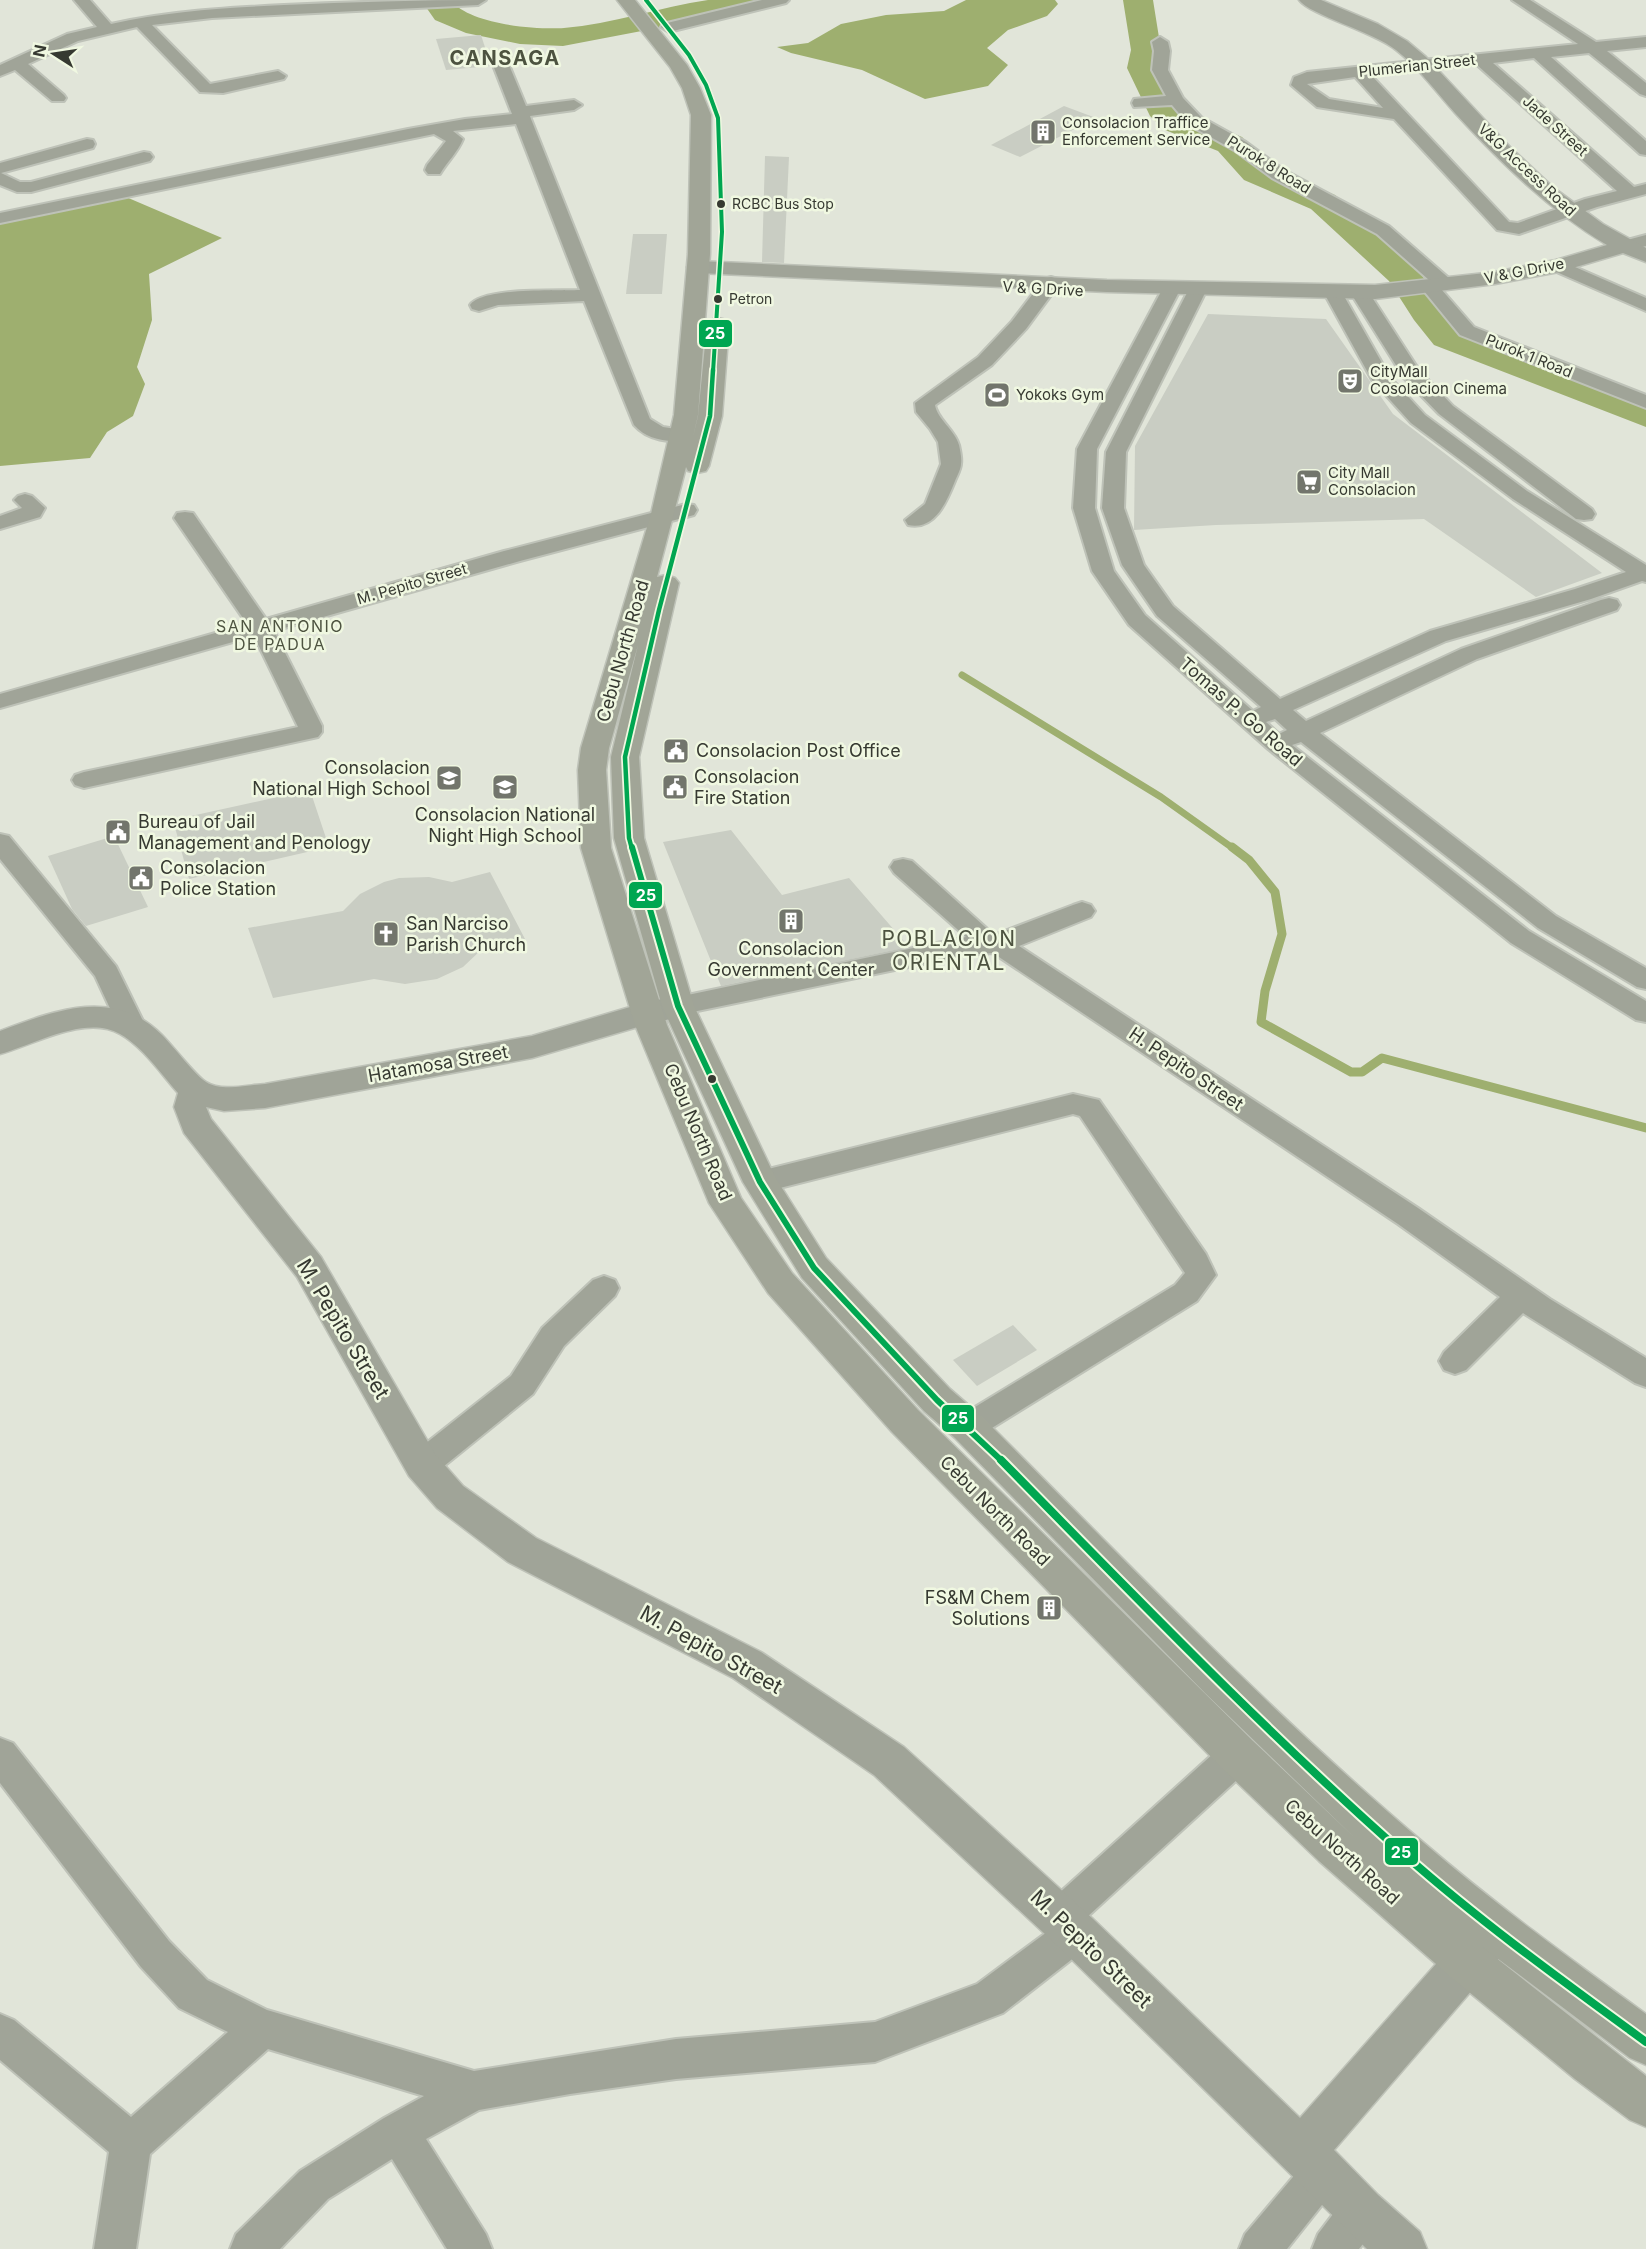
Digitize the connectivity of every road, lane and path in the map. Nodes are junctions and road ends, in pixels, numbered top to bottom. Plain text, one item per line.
1 (82, 0) edge
2 (478, 0) edge
3 (626, 0) edge
4 (781, 0) edge
5 (1308, 0) edge
6 (1521, 0) edge
7 (448, 1) edge
8 (209, 7) edge
9 (655, 18) edge
10 (140, 22) junction
11 (106, 28) junction
12 (1160, 42) dead end
13 (1646, 42) edge
14 (1591, 46) junction
15 (1537, 52) junction
16 (1480, 59) junction
17 (499, 60) dead end
18 (18, 64) junction
19 (1422, 65) junction
20 (0, 71) edge
21 (1359, 72) junction
22 (278, 76) dead end
23 (1642, 84) edge
24 (58, 98) dead end
25 (1171, 100) junction
26 (1144, 102) dead end
27 (574, 105) dead end
28 (522, 115) junction
29 (1399, 115) junction
30 (437, 129) junction
31 (87, 144) dead end
32 (1646, 150) edge
33 (144, 157) dead end
34 (0, 168) edge
35 (434, 170) dead end
36 (0, 178) edge
37 (1638, 191) edge
38 (1570, 212) junction
39 (0, 218) edge
40 (1646, 240) edge
41 (1622, 247) junction
42 (1646, 256) edge
43 (1559, 266) junction
44 (709, 270) junction
45 (1049, 286) junction
46 (1431, 286) junction
47 (1170, 291) junction
48 (1196, 292) junction
49 (592, 296) junction
50 (1361, 296) junction
51 (1335, 297) junction
52 (479, 304) dead end
53 (1646, 305) edge
54 (1646, 402) edge
55 (682, 435) junction
56 (25, 500) dead end
57 (674, 513) junction
58 (185, 519) dead end
59 (916, 520) dead end
60 (0, 523) edge
61 (1645, 573) edge
62 (261, 628) junction
63 (0, 701) edge
64 (1277, 709) junction
65 (1250, 721) junction
66 (1304, 732) junction
67 (1276, 744) junction
68 (84, 780) dead end
69 (0, 842) edge
70 (903, 867) dead end
71 (1083, 911) dead end
72 (993, 945) junction
73 (1646, 980) edge
74 (663, 1009) junction
75 (1646, 1013) edge
76 (131, 1025) junction
77 (0, 1043) edge
78 (195, 1090) junction
79 (760, 1182) junction
80 (604, 1288) dead end
81 (1521, 1295) junction
82 (1455, 1361) dead end
83 (1646, 1374) edge
84 (921, 1410) junction
85 (968, 1427) junction
86 (422, 1465) junction
87 (1238, 1755) junction
88 (5, 1770) edge
89 (1068, 1926) junction
90 (1481, 1946) junction
91 (262, 2028) junction
92 (0, 2034) edge
93 (1646, 2042) edge
94 (474, 2091) junction
95 (1646, 2104) edge
96 (398, 2132) junction
97 (131, 2144) junction
98 (1312, 2162) junction
99 (1361, 2212) junction
100 (115, 2249) edge
101 (251, 2249) edge
102 (471, 2249) edge
103 (1260, 2249) edge
104 (1333, 2249) edge
105 (1403, 2249) edge

1 - 11 street
2 - 7 street
3 - 9 main road, Cebu North Road
4 - 9 street
5 - 19 street, V&G Access Road
6 - 14 street
7 - 8 street
8 - 10 street
9 - 44 main road, Cebu North Road
10 - 11 street
10 - 22 street
11 - 18 street
12 - 25 street, Purok 8 Road
13 - 14 street, Plumerian Street
14 - 15 street, Plumerian Street
14 - 23 street
15 - 16 street, Plumerian Street
15 - 32 street
16 - 19 street, Plumerian Street
16 - 37 street, Jade Street
17 - 28 street
18 - 20 street
18 - 24 street
19 - 21 street, Plumerian Street
19 - 38 street, V&G Access Road
21 - 29 street
21 - 29 street, Plumerian Street
25 - 26 street
25 - 46 street, Purok 8 Road
27 - 28 street
28 - 30 street
28 - 49 street
29 - 38 street
30 - 35 street
30 - 39 street
31 - 34 street
33 - 36 street
37 - 38 street
38 - 41 street, V&G Access Road
40 - 41 street
41 - 42 street, V&G Access Road
41 - 43 street, V & G Drive
43 - 46 street, V & G Drive
43 - 53 street
44 - 45 street, V & G Drive
44 - 55 main road, Cebu North Road
44 - 57 main road, Cebu North Road
45 - 47 street, V & G Drive
45 - 59 street
46 - 50 street, V & G Drive
46 - 54 street, Purok 1 Road
47 - 48 street, V & G Drive
47 - 65 street, Tomas P. Go Road
48 - 51 street, V & G Drive
48 - 64 street, Tomas P. Go Road
49 - 52 street
49 - 55 street
50 - 51 street, V & G Drive
50 - 61 street
51 - 61 street
55 - 57 main road, Cebu North Road
56 - 60 street
57 - 62 street, M. Pepito Street
57 - 74 main road, Cebu North Road
57 - 74 main road, Cebu North Road
58 - 62 street
61 - 64 street
61 - 66 street
62 - 63 street, M. Pepito Street
62 - 68 street
64 - 65 street
64 - 66 street, Tomas P. Go Road
65 - 67 street, Tomas P. Go Road
66 - 67 street
66 - 73 street, Tomas P. Go Road
67 - 75 street, Tomas P. Go Road
69 - 76 street
70 - 72 street, H. Pepito Street
71 - 72 street
72 - 74 street
72 - 81 street, H. Pepito Street
74 - 78 street, Hatamosa Street
74 - 79 main road, Cebu North Road
74 - 84 main road, Cebu North Road
76 - 77 street
76 - 78 street
78 - 86 street, M. Pepito Street
79 - 84 main road, Cebu North Road
79 - 85 street
80 - 86 street
81 - 82 street
81 - 83 street, H. Pepito Street
84 - 85 main road, Cebu North Road
84 - 87 main road, Cebu North Road
85 - 90 main road, Cebu North Road
86 - 89 street, M. Pepito Street
87 - 89 street
87 - 90 main road, Cebu North Road
88 - 91 street
89 - 94 street
89 - 98 street, M. Pepito Street
90 - 93 main road, Cebu North Road
90 - 95 main road, Cebu North Road
90 - 98 street
91 - 94 street
91 - 97 street
92 - 97 street
94 - 96 street
96 - 101 street
96 - 102 street
97 - 100 street
98 - 99 street, M. Pepito Street
98 - 103 street
99 - 104 street
99 - 105 street, M. Pepito Street

